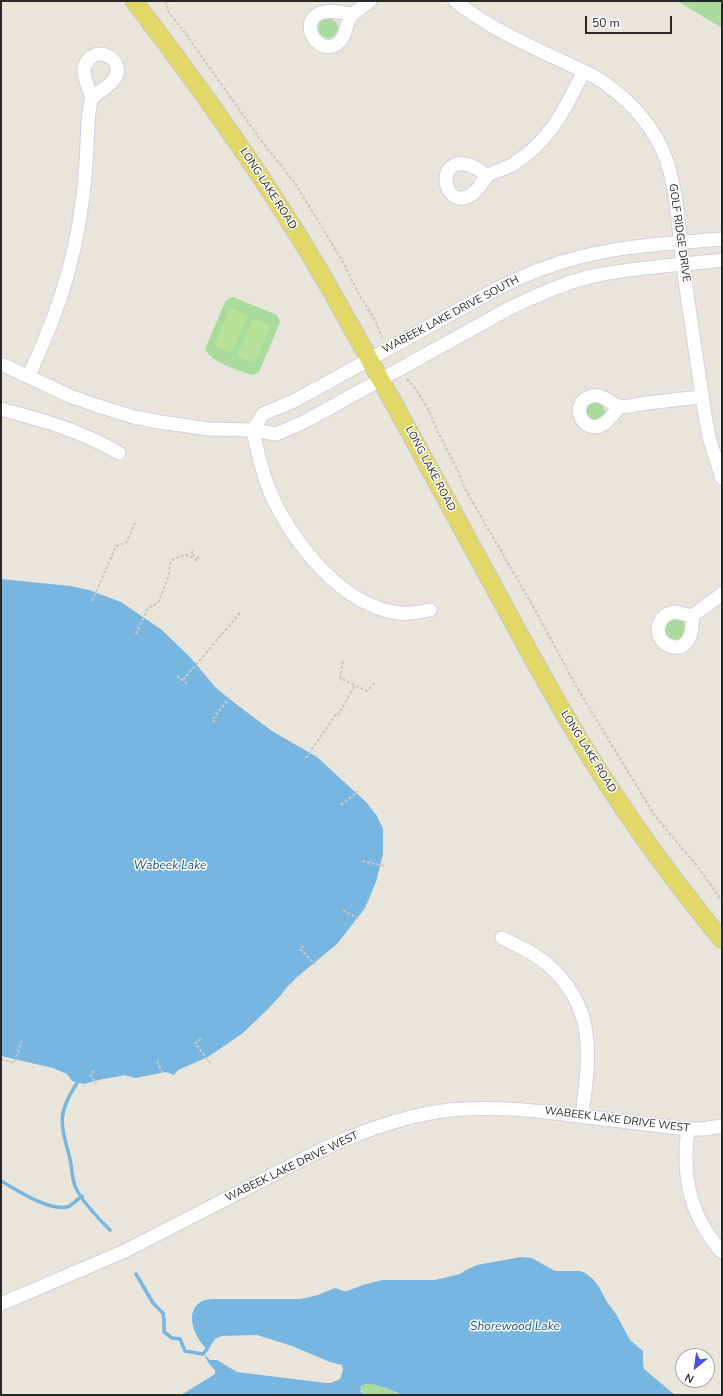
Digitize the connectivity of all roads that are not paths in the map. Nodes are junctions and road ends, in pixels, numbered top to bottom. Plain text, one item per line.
1 (134, 1) edge
2 (370, 1) edge
3 (455, 1) edge
4 (353, 14) dead end
5 (584, 72) junction
6 (92, 97) dead end
7 (487, 176) dead end
8 (722, 239) edge
9 (680, 242) junction
10 (722, 260) edge
11 (683, 265) junction
12 (369, 359) junction
13 (1, 364) edge
14 (28, 377) junction
15 (381, 379) junction
16 (702, 397) junction
17 (620, 406) dead end
18 (1, 409) edge
19 (253, 430) junction
20 (119, 453) dead end
21 (722, 478) edge
22 (722, 594) edge
23 (430, 610) dead end
24 (692, 616) dead end
25 (502, 938) dead end
26 (722, 940) edge
27 (582, 1116) junction
28 (722, 1126) edge
29 (688, 1129) junction
30 (722, 1252) edge
31 (1, 1304) edge

1 - 12 main road, LONG LAKE ROAD
2 - 4 street
3 - 5 street, GOLF RIDGE DRIVE
5 - 7 street
5 - 9 street, GOLF RIDGE DRIVE
6 - 14 street
8 - 9 street, WABEEK LAKE DRIVE SOUTH
9 - 11 street, GOLF RIDGE DRIVE
9 - 12 street, WABEEK LAKE DRIVE SOUTH
10 - 11 street, WABEEK LAKE DRIVE SOUTH
11 - 15 street, WABEEK LAKE DRIVE SOUTH
11 - 16 street, GOLF RIDGE DRIVE
12 - 15 main road, LONG LAKE ROAD
12 - 19 street, WABEEK LAKE DRIVE SOUTH
13 - 14 street, WABEEK LAKE DRIVE SOUTH
14 - 19 street, WABEEK LAKE DRIVE SOUTH
15 - 19 street, WABEEK LAKE DRIVE SOUTH
15 - 26 main road, LONG LAKE ROAD
16 - 17 street
16 - 21 street, GOLF RIDGE DRIVE
18 - 20 street
19 - 23 street
22 - 24 street
25 - 27 street
27 - 29 street, WABEEK LAKE DRIVE WEST
27 - 31 street, WABEEK LAKE DRIVE WEST
28 - 29 street, WABEEK LAKE DRIVE WEST
29 - 30 street

